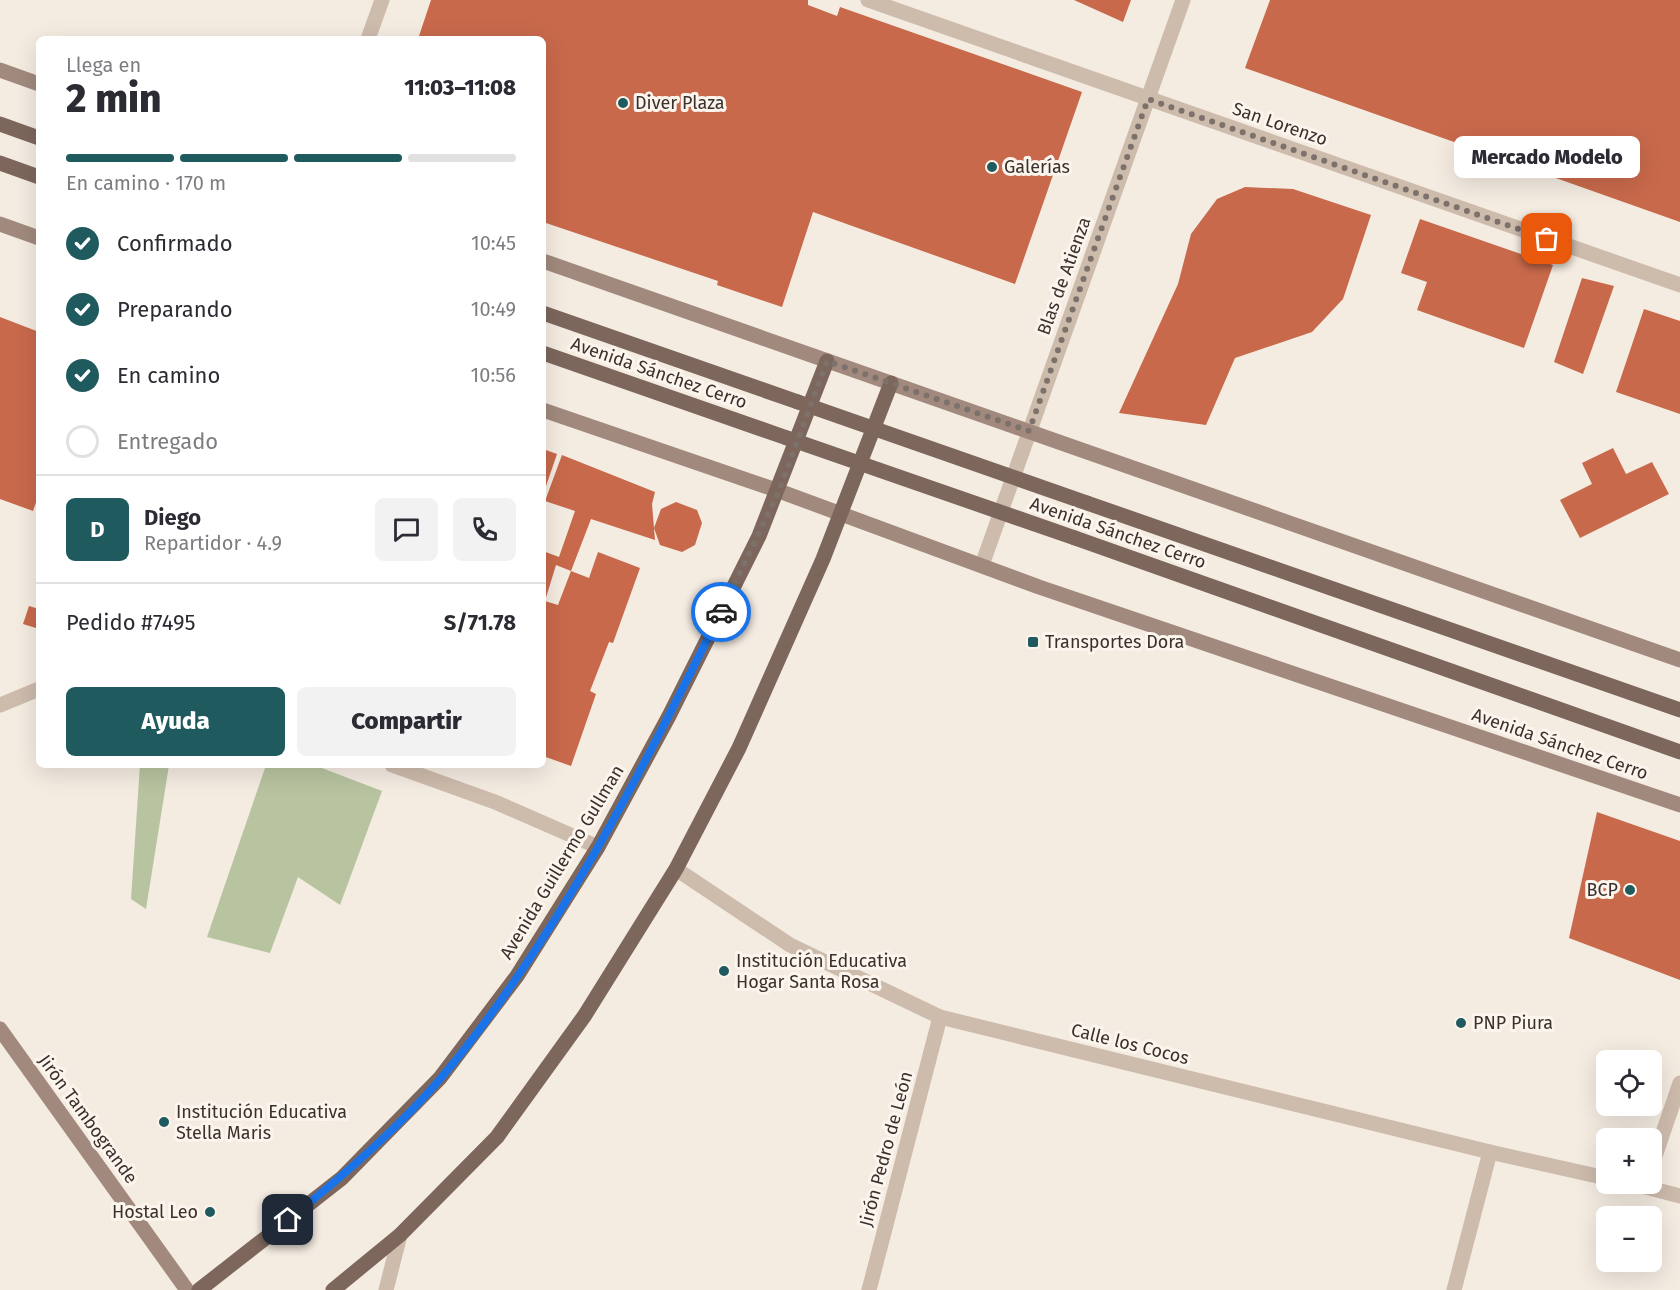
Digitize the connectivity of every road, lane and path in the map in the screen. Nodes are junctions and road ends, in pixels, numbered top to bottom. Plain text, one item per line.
1 (382, 0) edge
2 (867, 0) edge
3 (1183, 0) edge
4 (369, 36) edge
5 (0, 70) edge
6 (36, 83) edge
7 (1148, 99) junction
8 (0, 124) edge
9 (36, 137) edge
10 (0, 164) edge
11 (36, 176) edge
12 (0, 224) edge
13 (36, 237) edge
14 (546, 262) edge
15 (1680, 285) edge
16 (546, 314) edge
17 (546, 354) edge
18 (827, 361) junction
19 (891, 383) junction
20 (546, 411) edge
21 (1029, 431) junction
22 (779, 491) junction
23 (840, 513) junction
24 (982, 565) junction
25 (1680, 660) edge
26 (36, 690) edge
27 (0, 705) edge
28 (1680, 710) edge
29 (1680, 752) edge
30 (400, 768) edge
31 (1680, 805) edge
32 (598, 847) junction
33 (676, 869) junction
34 (940, 1017) junction
35 (0, 1029) edge
36 (1680, 1083) edge
37 (1662, 1136) edge
38 (1490, 1152) junction
39 (1596, 1176) edge
40 (1662, 1190) edge
41 (1680, 1196) edge
42 (400, 1235) junction
43 (187, 1290) edge
44 (199, 1290) edge
45 (333, 1290) edge
46 (386, 1290) edge
47 (869, 1290) edge
48 (1454, 1290) edge

1 - 4 street
2 - 7 street, San Lorenzo
3 - 7 street, Blas de Atienza
5 - 6 main road
7 - 15 street, San Lorenzo
7 - 21 street, Blas de Atienza
8 - 9 main road
10 - 11 main road
12 - 13 main road
14 - 18 main road
16 - 28 main road, Avenida Sánchez Cerro, bridge
17 - 29 main road, Avenida Sánchez Cerro, bridge
18 - 19 main road
18 - 22 main road, Avenida Guillermo Gullman
19 - 21 main road
19 - 23 main road
20 - 22 main road, Avenida Sánchez Cerro
21 - 24 street, Blas de Atienza
21 - 25 main road
22 - 23 main road, Avenida Sánchez Cerro
22 - 32 main road, Avenida Guillermo Gullman
23 - 24 main road, Avenida Sánchez Cerro
23 - 33 main road
24 - 31 main road, Avenida Sánchez Cerro
26 - 27 street
30 - 32 street
32 - 44 main road, Avenida Guillermo Gullman
33 - 34 street, Calle los Cocos
33 - 42 main road
34 - 38 street, Calle los Cocos
34 - 47 street, Jirón Pedro de León
35 - 43 main road, Jirón Tambogrande
36 - 37 street
38 - 39 street, Calle los Cocos
38 - 48 street
40 - 41 street
42 - 45 main road
42 - 46 street

